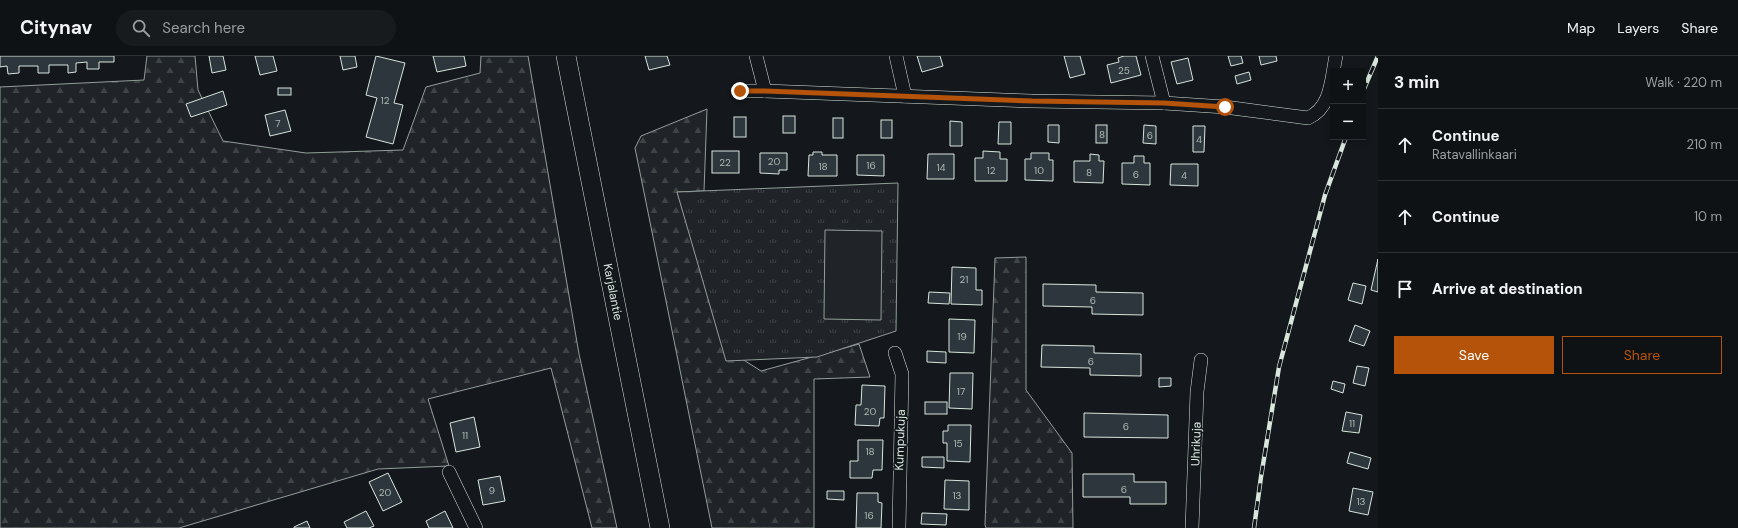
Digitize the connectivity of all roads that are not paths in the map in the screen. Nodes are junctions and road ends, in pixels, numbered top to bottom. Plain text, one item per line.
1 (566, 56) edge
2 (756, 56) edge
3 (896, 56) edge
4 (1152, 56) edge
5 (1336, 56) edge
6 (740, 91) dead end
7 (765, 91) junction
8 (904, 96) junction
9 (1164, 103) junction
10 (895, 353) dead end
11 (1201, 360) dead end
12 (449, 472) dead end
13 (476, 528) edge
14 (660, 528) edge
15 (899, 528) edge
16 (1192, 528) edge

1 - 14 main road, Karjalantie
2 - 7 street
3 - 8 street
4 - 9 street
5 - 9 street
6 - 7 street
7 - 8 street
8 - 9 street
10 - 15 street, Kumpukuja
11 - 16 street, Uhrikuja
12 - 13 street

